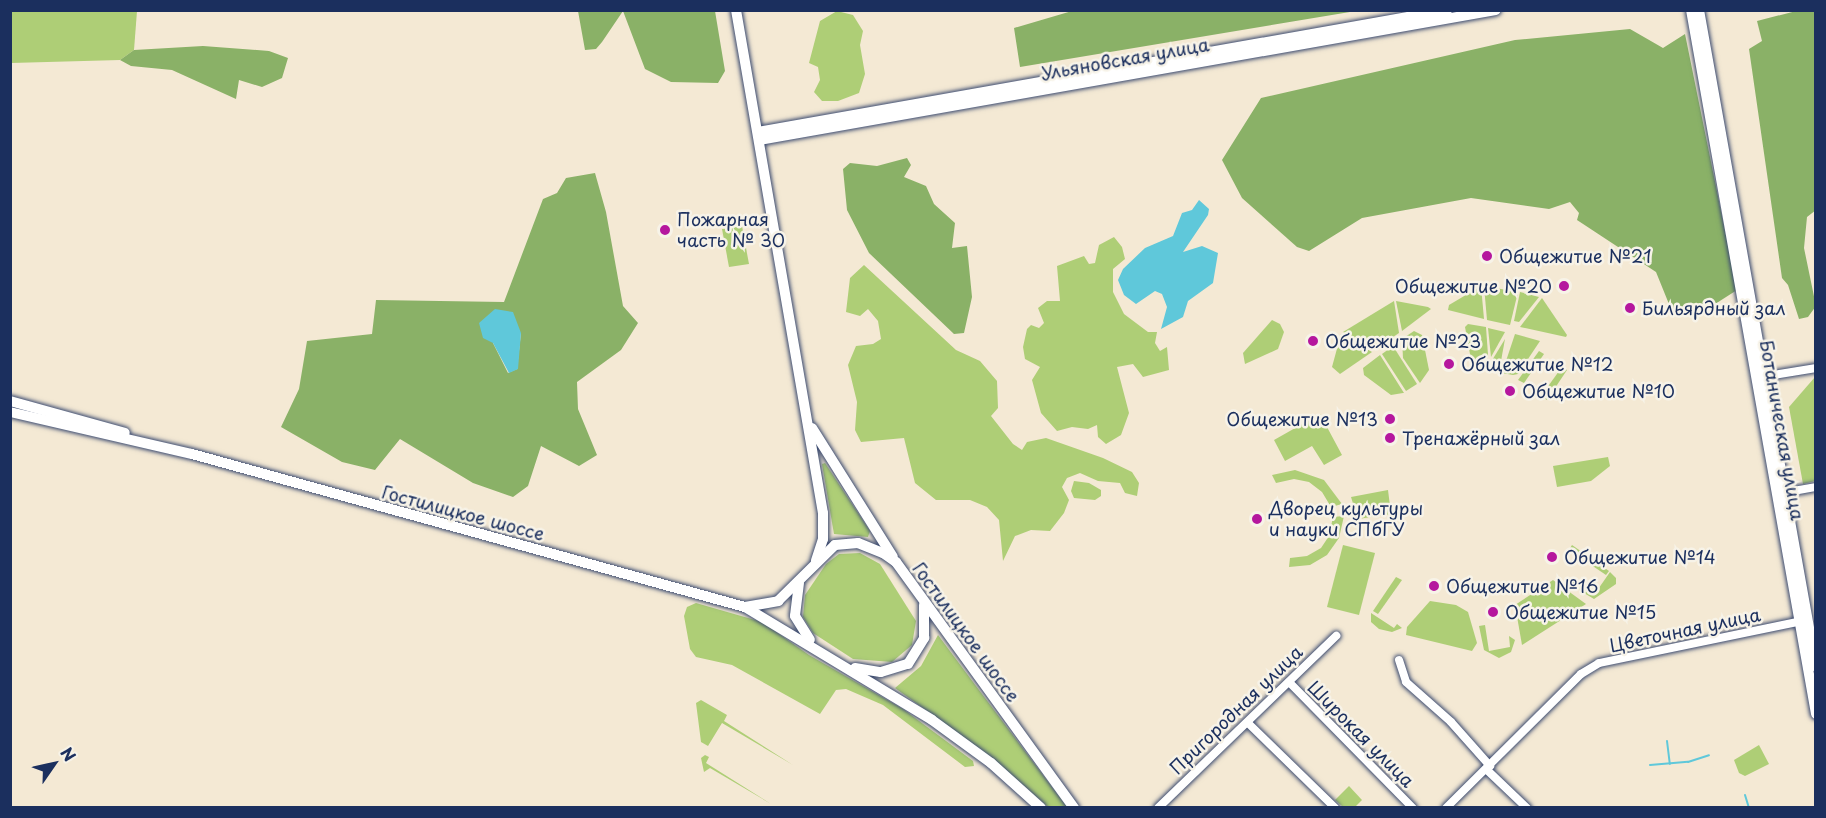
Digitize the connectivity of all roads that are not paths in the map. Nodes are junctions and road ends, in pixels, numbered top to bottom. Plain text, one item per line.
1 (736, 10) edge
2 (1447, 10) edge
3 (1496, 10) edge
4 (1691, 10) edge
5 (1699, 10) edge
6 (759, 136) junction
7 (1815, 368) edge
8 (1760, 378) junction
9 (10, 401) edge
10 (10, 412) edge
11 (808, 421) junction
12 (174, 449) junction
13 (1815, 487) edge
14 (1781, 493) junction
15 (816, 561) junction
16 (896, 562) junction
17 (800, 582) junction
18 (924, 605) junction
19 (745, 607) junction
20 (1803, 621) junction
21 (1336, 636) dead end
22 (816, 647) junction
23 (1399, 660) dead end
24 (1815, 667) edge
25 (850, 668) junction
26 (1289, 682) junction
27 (1815, 714) edge
28 (1248, 723) junction
29 (1488, 767) junction
30 (1041, 807) edge
31 (1074, 807) edge
32 (1158, 807) edge
33 (1335, 807) edge
34 (1413, 807) edge
35 (1446, 807) edge
36 (1527, 807) edge

1 - 6 main road
2 - 6 main road, Ульяновская улица
3 - 6 main road, Ульяновская улица
4 - 8 main road, Ботаническая улица
5 - 8 main road, Ботаническая улица
6 - 11 main road
7 - 8 street
8 - 14 main road, Ботаническая улица
9 - 12 main road, Гостилицкое шоссе
10 - 12 main road, Гостилицкое шоссе
11 - 15 main road
11 - 16 main road
12 - 19 main road, Гостилицкое шоссе
13 - 14 street
14 - 20 main road, Ботаническая улица
15 - 16 main road, Гостилицкое шоссе
15 - 17 main road, Гостилицкое шоссе
16 - 18 main road, Гостилицкое шоссе
17 - 19 main road, Гостилицкое шоссе
17 - 22 main road
18 - 25 main road
18 - 31 main road, Гостилицкое шоссе
19 - 22 main road, Гостилицкое шоссе
20 - 24 main road, Ботаническая улица
20 - 27 main road, Ботаническая улица
20 - 29 street, Цветочная улица
21 - 26 street, Пригородная улица
22 - 25 main road, Гостилицкое шоссе
23 - 29 street
25 - 30 main road, Гостилицкое шоссе
26 - 28 street, Пригородная улица
26 - 34 street, Широкая улица
28 - 32 street, Пригородная улица
28 - 33 street
29 - 35 street, Цветочная улица
29 - 36 street

